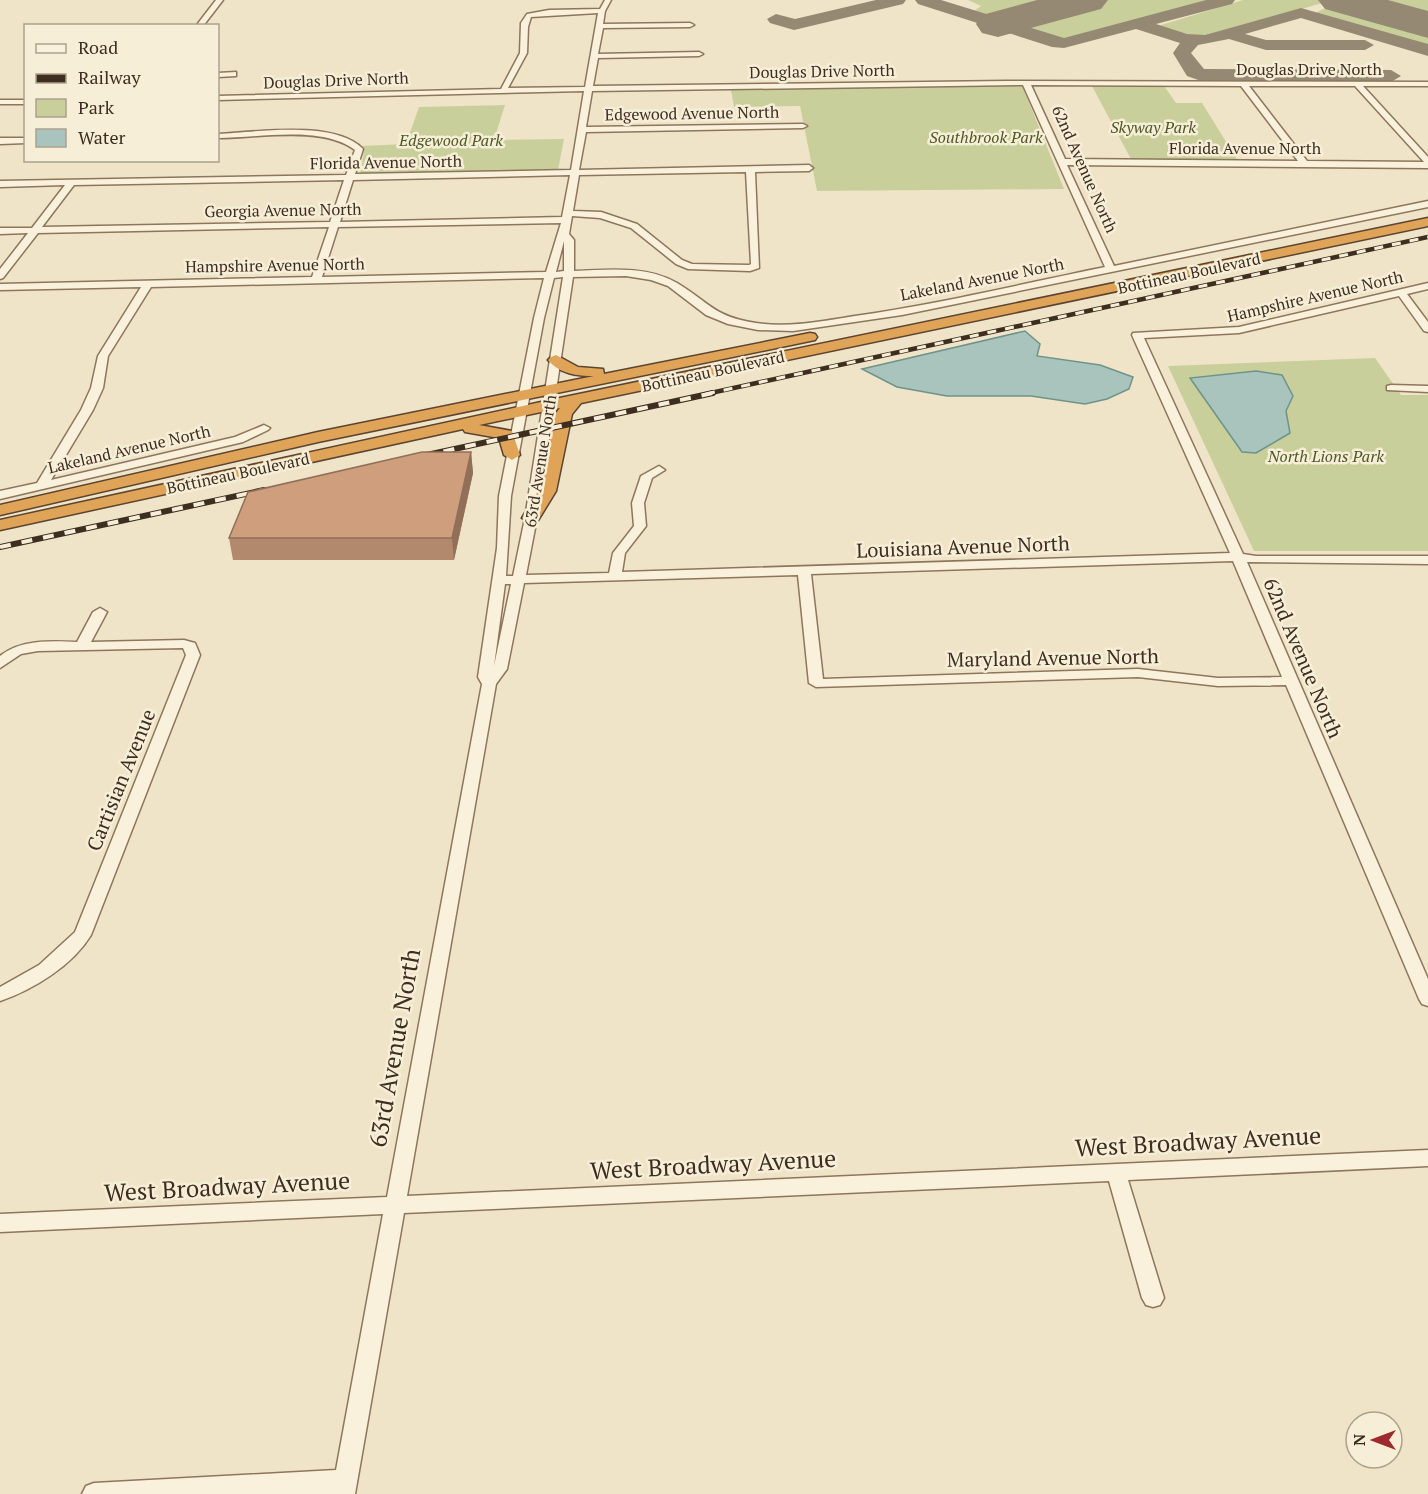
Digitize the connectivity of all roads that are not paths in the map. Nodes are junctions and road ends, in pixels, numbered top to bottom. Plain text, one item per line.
1 (220, 0) edge
2 (600, 0) edge
3 (608, 0) edge
4 (602, 11) junction
5 (203, 24) edge
6 (690, 25) dead end
7 (599, 26) junction
8 (699, 54) dead end
9 (594, 56) junction
10 (219, 75) edge
11 (233, 75) dead end
12 (1026, 83) junction
13 (1244, 84) junction
14 (1357, 84) junction
15 (1428, 84) edge
16 (504, 90) junction
17 (588, 90) junction
18 (219, 98) edge
19 (0, 102) edge
20 (24, 102) edge
21 (803, 126) dead end
22 (582, 130) junction
23 (219, 136) edge
24 (24, 140) edge
25 (0, 141) edge
26 (1062, 162) junction
27 (1304, 163) junction
28 (1428, 164) edge
29 (809, 168) dead end
30 (750, 169) junction
31 (574, 173) junction
32 (351, 177) junction
33 (72, 182) junction
34 (0, 183) edge
35 (1428, 204) edge
36 (1428, 213) edge
37 (567, 216) junction
38 (1428, 222) edge
39 (335, 224) junction
40 (0, 231) edge
41 (36, 231) junction
42 (564, 236) junction
43 (1111, 270) junction
44 (550, 273) junction
45 (569, 273) junction
46 (0, 276) edge
47 (316, 280) junction
48 (148, 283) junction
49 (0, 286) edge
50 (1428, 286) edge
51 (1401, 292) junction
52 (1428, 329) edge
53 (1137, 335) joint
54 (556, 360) junction
55 (641, 370) junction
56 (1391, 388) dead end
57 (1428, 389) edge
58 (524, 394) junction
59 (551, 397) junction
60 (575, 400) junction
61 (520, 412) junction
62 (264, 428) dead end
63 (443, 428) junction
64 (512, 455) junction
65 (659, 470) dead end
66 (41, 486) junction
67 (0, 495) edge
68 (0, 510) edge
69 (531, 518) junction
70 (0, 525) edge
71 (1238, 557) junction
72 (1428, 560) edge
73 (804, 572) junction
74 (615, 578) junction
75 (499, 580) junction
76 (519, 580) junction
77 (100, 612) dead end
78 (82, 646) junction
79 (0, 664) edge
80 (1291, 681) junction
81 (489, 684) junction
82 (0, 994) edge
83 (1428, 999) edge
84 (1428, 1158) edge
85 (1116, 1172) junction
86 (393, 1205) junction
87 (0, 1223) edge
88 (1153, 1298) dead end
89 (344, 1488) edge
90 (94, 1494) edge

1 - 5 street
2 - 4 street, 63rd Avenue North
3 - 4 street, 63rd Avenue North
4 - 7 street, 63rd Avenue North
4 - 16 street
6 - 7 street
7 - 9 street, 63rd Avenue North
8 - 9 street
9 - 17 street, 63rd Avenue North
10 - 11 street
12 - 13 street, Douglas Drive North
12 - 17 street, Douglas Drive North
12 - 26 street, 62nd Avenue North
13 - 14 street, Douglas Drive North
13 - 27 street
14 - 15 street, Douglas Drive North
14 - 28 street
16 - 17 street, Douglas Drive North
16 - 18 street, Douglas Drive North
17 - 22 street, 63rd Avenue North
19 - 20 street
21 - 22 street, Edgewood Avenue North
22 - 31 street, 63rd Avenue North
23 - 32 street
24 - 25 street
26 - 27 street, Florida Avenue North
26 - 43 street, 62nd Avenue North
27 - 28 street, Florida Avenue North
29 - 30 street, Florida Avenue North
30 - 31 street, Florida Avenue North
30 - 37 street, Georgia Avenue North
31 - 32 street, Florida Avenue North
31 - 37 street, 63rd Avenue North
32 - 33 street, Florida Avenue North
32 - 39 street
33 - 34 street, Florida Avenue North
33 - 41 street
35 - 43 street, Lakeland Avenue North
36 - 55 highway, Bottineau Boulevard
37 - 39 street, Georgia Avenue North
37 - 42 street, 63rd Avenue North
38 - 60 highway, Bottineau Boulevard
39 - 41 street, Georgia Avenue North
39 - 47 street
40 - 41 street, Georgia Avenue North
41 - 46 street
42 - 44 street, 63rd Avenue North
42 - 45 street, 63rd Avenue North
43 - 45 street, Lakeland Avenue North
44 - 45 street, Lakeland Avenue North
44 - 47 street, Hampshire Avenue North
44 - 58 street, 63rd Avenue North
45 - 54 street, 63rd Avenue North
47 - 48 street, Hampshire Avenue North
48 - 49 street, Hampshire Avenue North
48 - 66 street
50 - 51 street, Hampshire Avenue North
51 - 52 street
51 - 53 street, Hampshire Avenue North
53 - 71 street, 62nd Avenue North
54 - 55 highway
54 - 59 street, 63rd Avenue North
55 - 59 highway, Bottineau Boulevard
56 - 57 street
58 - 59 highway, Bottineau Boulevard
58 - 61 street, 63rd Avenue North
58 - 68 highway, Bottineau Boulevard
59 - 60 highway, Bottineau Boulevard
59 - 61 highway, Bottineau Boulevard
59 - 69 street, 63rd Avenue North
60 - 69 highway
61 - 63 highway, Bottineau Boulevard
61 - 64 street, 63rd Avenue North
62 - 66 street, Lakeland Avenue North
63 - 64 highway
63 - 70 highway, Bottineau Boulevard
64 - 75 street, 63rd Avenue North
65 - 74 street
66 - 67 street, Lakeland Avenue North
69 - 76 street, 63rd Avenue North
71 - 72 street, Louisiana Avenue North
71 - 73 street, Louisiana Avenue North
71 - 80 street, 62nd Avenue North
73 - 74 street, Louisiana Avenue North
73 - 80 street, Maryland Avenue North
74 - 76 street, Louisiana Avenue North
75 - 76 street, Louisiana Avenue North
75 - 81 street, 63rd Avenue North
76 - 81 street, 63rd Avenue North
77 - 78 street
78 - 79 street
78 - 82 street, Cartisian Avenue
80 - 83 street, 62nd Avenue North
81 - 86 street, 63rd Avenue North
84 - 85 street, West Broadway Avenue
85 - 86 street, West Broadway Avenue
85 - 88 street
86 - 87 street, West Broadway Avenue
86 - 89 street, 63rd Avenue North
89 - 90 street

